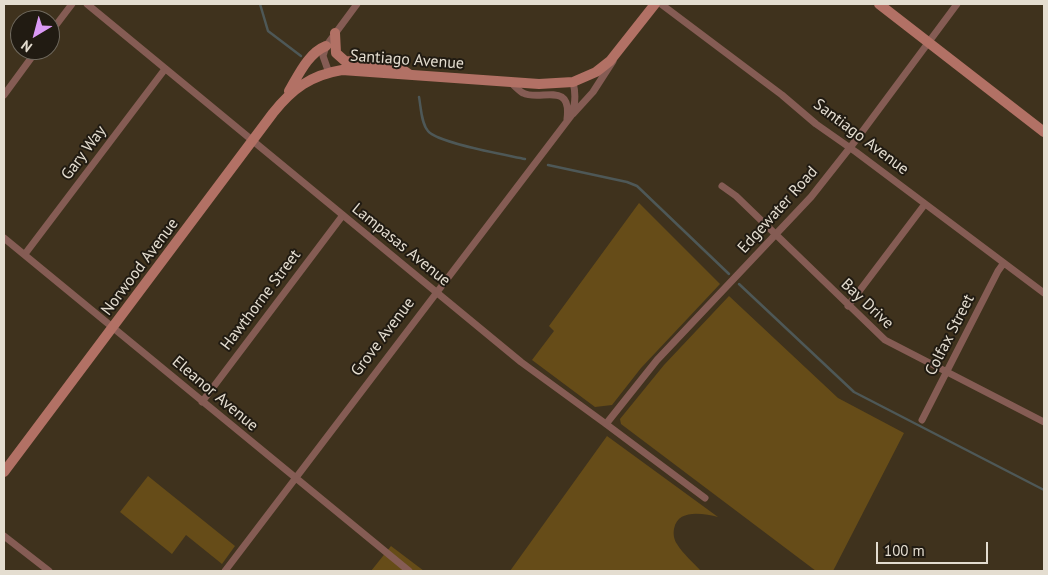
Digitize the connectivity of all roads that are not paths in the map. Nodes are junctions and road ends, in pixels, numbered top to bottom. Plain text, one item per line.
1 (72, 4) edge
2 (86, 4) edge
3 (357, 4) edge
4 (655, 4) edge
5 (661, 4) edge
6 (879, 4) edge
7 (957, 4) edge
8 (60, 20) edge
9 (335, 33) junction
10 (928, 42) junction
11 (326, 46) junction
12 (621, 49) junction
13 (30, 60) edge
14 (165, 69) junction
15 (329, 72) junction
16 (410, 74) junction
17 (573, 82) junction
18 (304, 83) joint
19 (511, 83) junction
20 (4, 95) edge
21 (283, 102) junction
22 (566, 122) junction
23 (1044, 132) edge
24 (253, 141) junction
25 (850, 148) junction
26 (722, 186) dead end
27 (925, 204) junction
28 (342, 215) junction
29 (775, 236) junction
30 (4, 238) edge
31 (25, 254) junction
32 (1004, 264) junction
33 (1043, 290) edge
34 (436, 292) junction
35 (848, 306) junction
36 (113, 328) junction
37 (946, 373) junction
38 (202, 402) junction
39 (922, 420) dead end
40 (1044, 422) edge
41 (606, 424) junction
42 (4, 472) edge
43 (295, 478) junction
44 (705, 498) dead end
45 (4, 536) edge
46 (49, 571) edge
47 (225, 571) edge
48 (409, 571) edge

1 - 8 street
2 - 14 street, Lampasas Avenue
3 - 9 street
4 - 12 main road, Grove Avenue
5 - 25 street, Santiago Avenue
6 - 10 main road
7 - 10 street, Edgewater Road
9 - 11 street
9 - 16 main road
10 - 23 main road
10 - 25 street, Edgewater Road
11 - 15 street
11 - 21 main road
12 - 17 main road, Grove Avenue
12 - 22 street, Grove Avenue
13 - 20 street
14 - 24 street, Lampasas Avenue
14 - 31 street, Gary Way
15 - 16 main road, Santiago Avenue
15 - 18 main road, Santiago Avenue
16 - 19 main road, Santiago Avenue
17 - 19 main road, Santiago Avenue
17 - 22 street, Grove Avenue
18 - 21 main road, Norwood Avenue
19 - 22 street, Santiago Avenue
21 - 24 main road, Norwood Avenue
22 - 34 street, Grove Avenue
24 - 28 street, Lampasas Avenue
24 - 36 main road, Norwood Avenue
25 - 27 street, Santiago Avenue
25 - 29 street, Edgewater Road
26 - 29 street, Bay Drive
27 - 32 street, Santiago Avenue
27 - 35 street
28 - 34 street, Lampasas Avenue
28 - 38 street, Hawthorne Street
29 - 35 street, Bay Drive
29 - 41 street, Edgewater Road
30 - 31 street, Eleanor Avenue
31 - 36 street, Eleanor Avenue
32 - 33 street, Santiago Avenue
32 - 37 street, Colfax Street
34 - 41 street, Lampasas Avenue
34 - 43 street, Grove Avenue
35 - 37 street, Bay Drive
36 - 38 street, Eleanor Avenue
36 - 42 main road, Norwood Avenue
37 - 39 street, Colfax Street
37 - 40 street, Bay Drive
38 - 43 street, Eleanor Avenue
41 - 44 street, Lampasas Avenue
43 - 47 street, Grove Avenue
43 - 48 street, Eleanor Avenue
45 - 46 street

